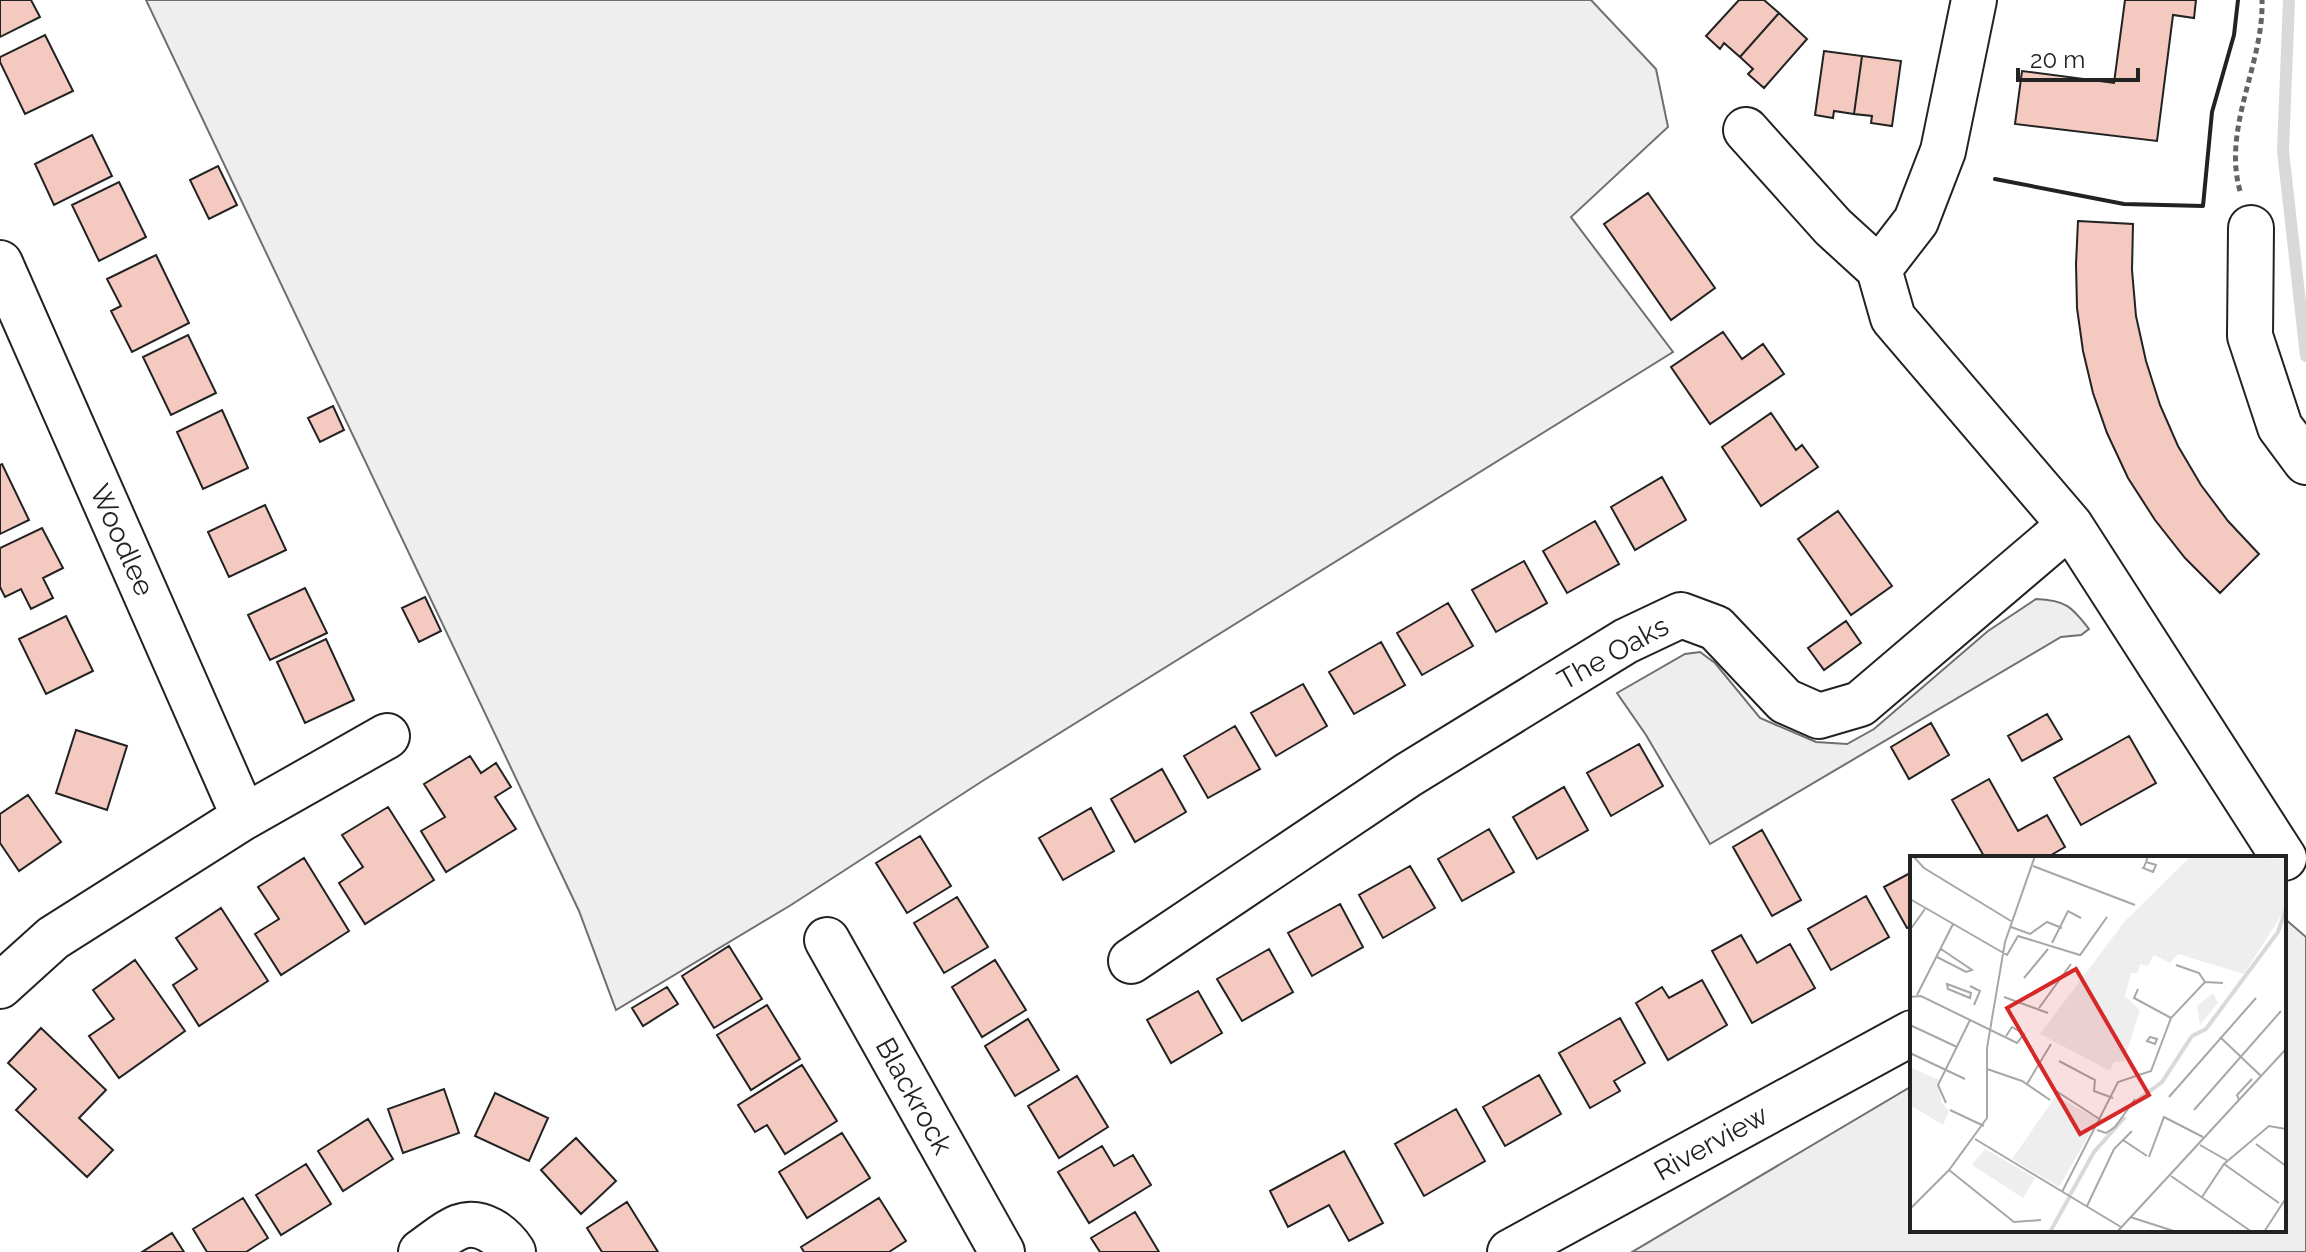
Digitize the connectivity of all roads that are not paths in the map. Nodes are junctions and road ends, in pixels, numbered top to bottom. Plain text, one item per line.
1 (1974, 0) edge
2 (1746, 130) dead end
3 (2251, 228) dead end
4 (0, 263) edge
5 (1879, 269) junction
6 (2306, 462) edge
7 (2070, 525) junction
8 (387, 736) dead end
9 (244, 817) junction
10 (2282, 856) edge
11 (827, 940) dead end
12 (1131, 961) dead end
13 (0, 986) edge
14 (1910, 1034) edge
15 (421, 1252) edge
16 (513, 1252) edge
17 (1002, 1252) edge
18 (1510, 1252) edge

1 - 5 street
2 - 5 street
3 - 6 street
4 - 9 street, Woodlee
5 - 7 street
7 - 10 street
7 - 12 street, The Oaks
8 - 9 street
9 - 13 street
11 - 17 street, Blackrock
14 - 18 street, Riverview
15 - 16 street

